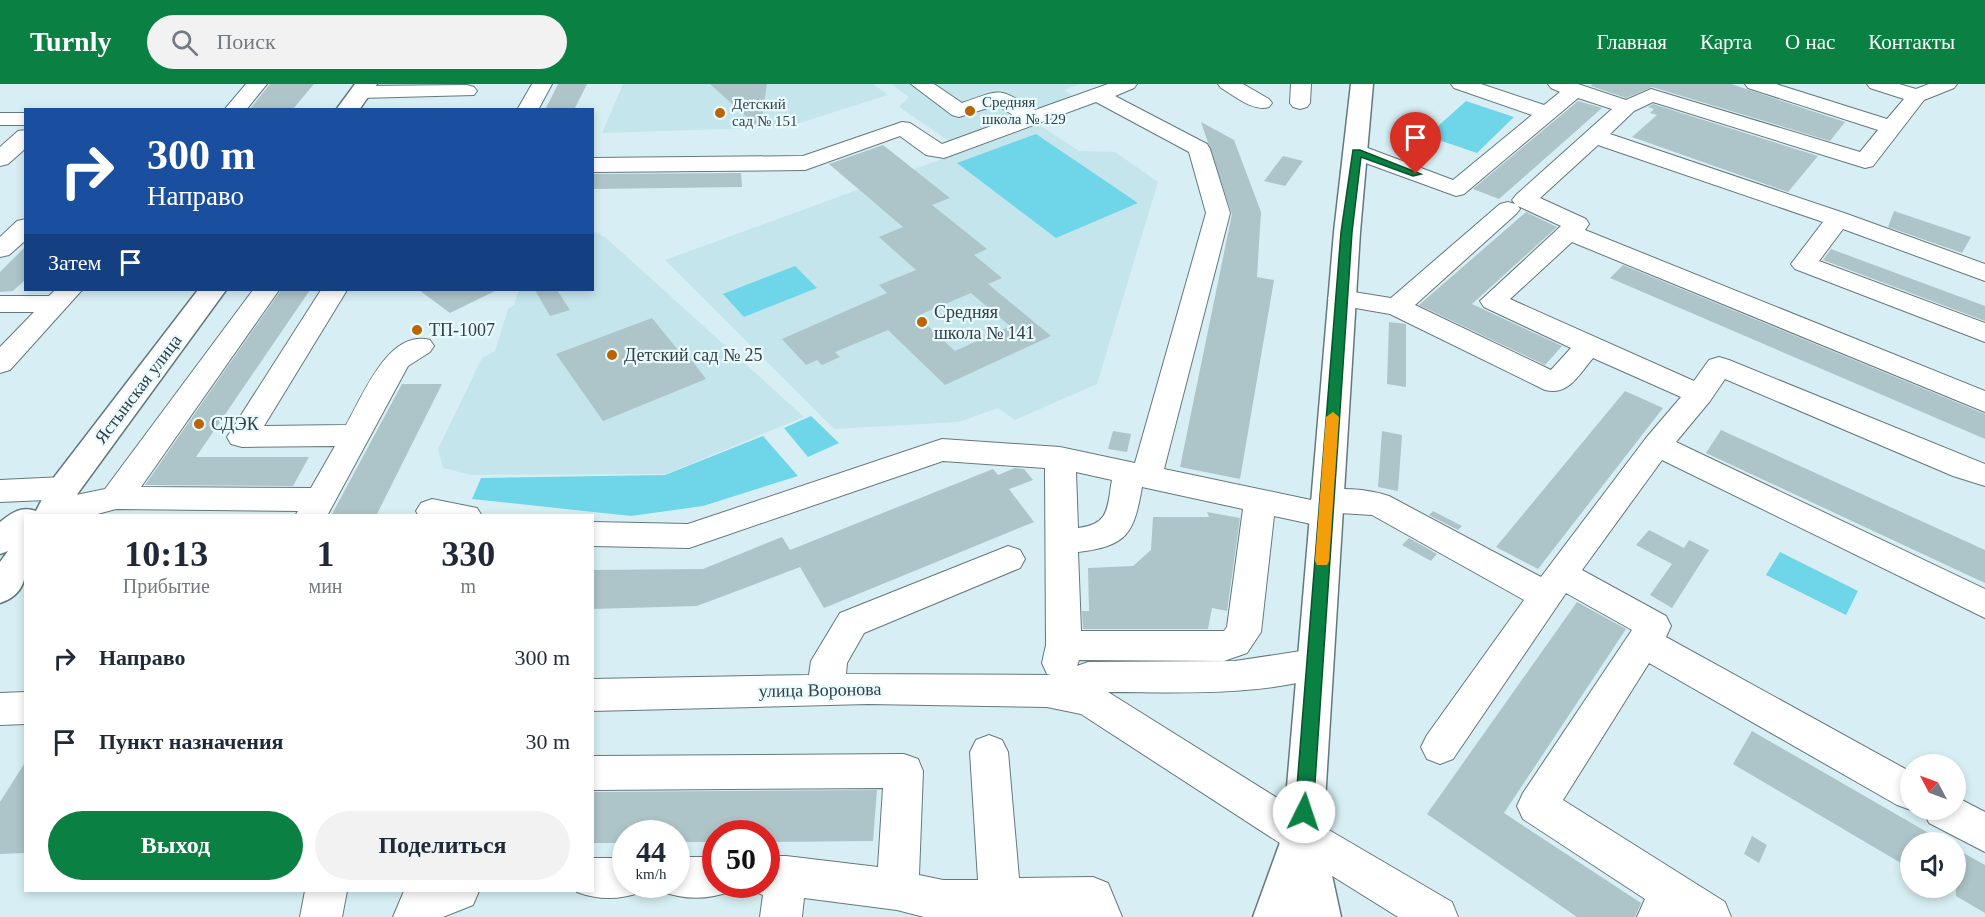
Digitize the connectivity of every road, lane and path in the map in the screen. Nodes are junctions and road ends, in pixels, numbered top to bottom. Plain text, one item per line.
1 (257, 84) edge
2 (542, 84) edge
3 (921, 84) edge
4 (1127, 84) edge
5 (1228, 84) edge
6 (1362, 84) edge
7 (1461, 84) edge
8 (1755, 84) edge
9 (1877, 84) edge
10 (1947, 84) edge
11 (1567, 87) edge
12 (358, 95) edge
13 (1098, 95) junction
14 (1917, 96) junction
15 (1262, 104) dead end
16 (1627, 107) junction
17 (236, 108) edge
18 (457, 108) edge
19 (528, 108) edge
20 (1546, 113) junction
21 (24, 118) edge
22 (0, 119) edge
23 (1034, 119) junction
24 (1892, 127) junction
25 (1593, 136) junction
26 (24, 138) edge
27 (934, 150) junction
28 (1356, 152) junction
29 (0, 159) edge
30 (909, 160) dead end
31 (594, 165) edge
32 (0, 166) edge
33 (24, 166) edge
34 (1490, 199) junction
35 (1838, 219) junction
36 (24, 227) edge
37 (1569, 232) junction
38 (0, 250) edge
39 (1985, 273) edge
40 (211, 291) edge
41 (265, 291) edge
42 (333, 291) edge
43 (63, 297) edge
44 (1341, 298) junction
45 (0, 303) edge
46 (1397, 307) junction
47 (1985, 333) edge
48 (420, 346) dead end
49 (1589, 346) junction
50 (0, 364) edge
51 (1700, 394) junction
52 (1985, 402) edge
53 (357, 435) junction
54 (1657, 445) junction
55 (1060, 458) junction
56 (1138, 475) junction
57 (1985, 475) edge
58 (0, 490) edge
59 (116, 498) junction
60 (1260, 501) junction
61 (154, 507) edge
62 (316, 508) edge
63 (1326, 508) junction
64 (45, 510) edge
65 (432, 511) dead end
66 (452, 514) edge
67 (24, 524) edge
68 (594, 534) edge
69 (0, 541) edge
70 (1061, 543) junction
71 (24, 556) edge
72 (1008, 559) dead end
73 (1554, 585) junction
74 (0, 589) edge
75 (1985, 604) edge
76 (1645, 643) junction
77 (1064, 645) junction
78 (1314, 664) junction
79 (826, 689) junction
80 (1047, 691) junction
81 (594, 695) edge
82 (24, 708) edge
83 (0, 709) edge
84 (1440, 747) dead end
85 (989, 752) dead end
86 (594, 773) edge
87 (1900, 786) edge
88 (1961, 820) edge
89 (1985, 833) edge
90 (1303, 834) junction
91 (780, 876) edge
92 (594, 878) edge
93 (612, 878) edge
94 (897, 890) junction
95 (326, 892) edge
96 (455, 892) edge
97 (1000, 897) junction
98 (779, 898) edge
99 (1664, 904) edge
100 (419, 905) edge
101 (943, 909) edge
102 (321, 917) edge
103 (781, 917) edge
104 (1101, 917) edge
105 (1275, 917) edge
106 (1319, 917) edge
107 (1437, 917) edge
108 (1710, 917) edge

1 - 17 street
2 - 19 street
3 - 23 street
4 - 13 street
5 - 15 street
6 - 28 main road
7 - 20 street
8 - 24 street
9 - 14 street
10 - 14 street
11 - 16 street
11 - 20 street
12 - 18 street
13 - 23 street
13 - 56 street
14 - 24 street
16 - 24 street
16 - 25 street
20 - 34 street
21 - 22 street
23 - 27 street
25 - 34 street
25 - 35 street
26 - 29 street
27 - 30 street
27 - 31 street
28 - 34 street
28 - 44 main road
32 - 33 street
34 - 37 street
34 - 46 street
35 - 39 street
35 - 47 street
36 - 38 street
37 - 49 street
37 - 52 street
40 - 64 main road, Ястынская улица
41 - 59 street
42 - 53 street
43 - 45 street
43 - 50 street
44 - 46 street
44 - 63 main road
46 - 49 street
48 - 53 street
49 - 51 street
51 - 54 street
51 - 57 street
53 - 62 street
54 - 73 street
54 - 75 street
55 - 56 street
55 - 68 street
55 - 70 street
56 - 60 street
56 - 70 street
58 - 64 street
59 - 61 street
59 - 64 street
60 - 63 street
60 - 77 street
61 - 62 street
63 - 73 street
63 - 78 main road
65 - 66 street
67 - 69 main road, Ястынская улица
70 - 77 street
71 - 74 main road
72 - 79 street
73 - 76 street
73 - 84 street
76 - 87 street
76 - 99 street
77 - 80 street
78 - 80 street, улица Воронова
78 - 90 main road
79 - 80 street, улица Воронова
79 - 81 street, улица Воронова
80 - 90 street, улица Воронова
82 - 83 street
85 - 97 street
86 - 94 street
88 - 89 street
90 - 105 main road
90 - 106 main road
90 - 107 street, улица Воронова
91 - 94 street
92 - 93 street
94 - 101 street
95 - 102 street
96 - 100 street
97 - 101 street
97 - 104 street
98 - 103 street
99 - 108 street

